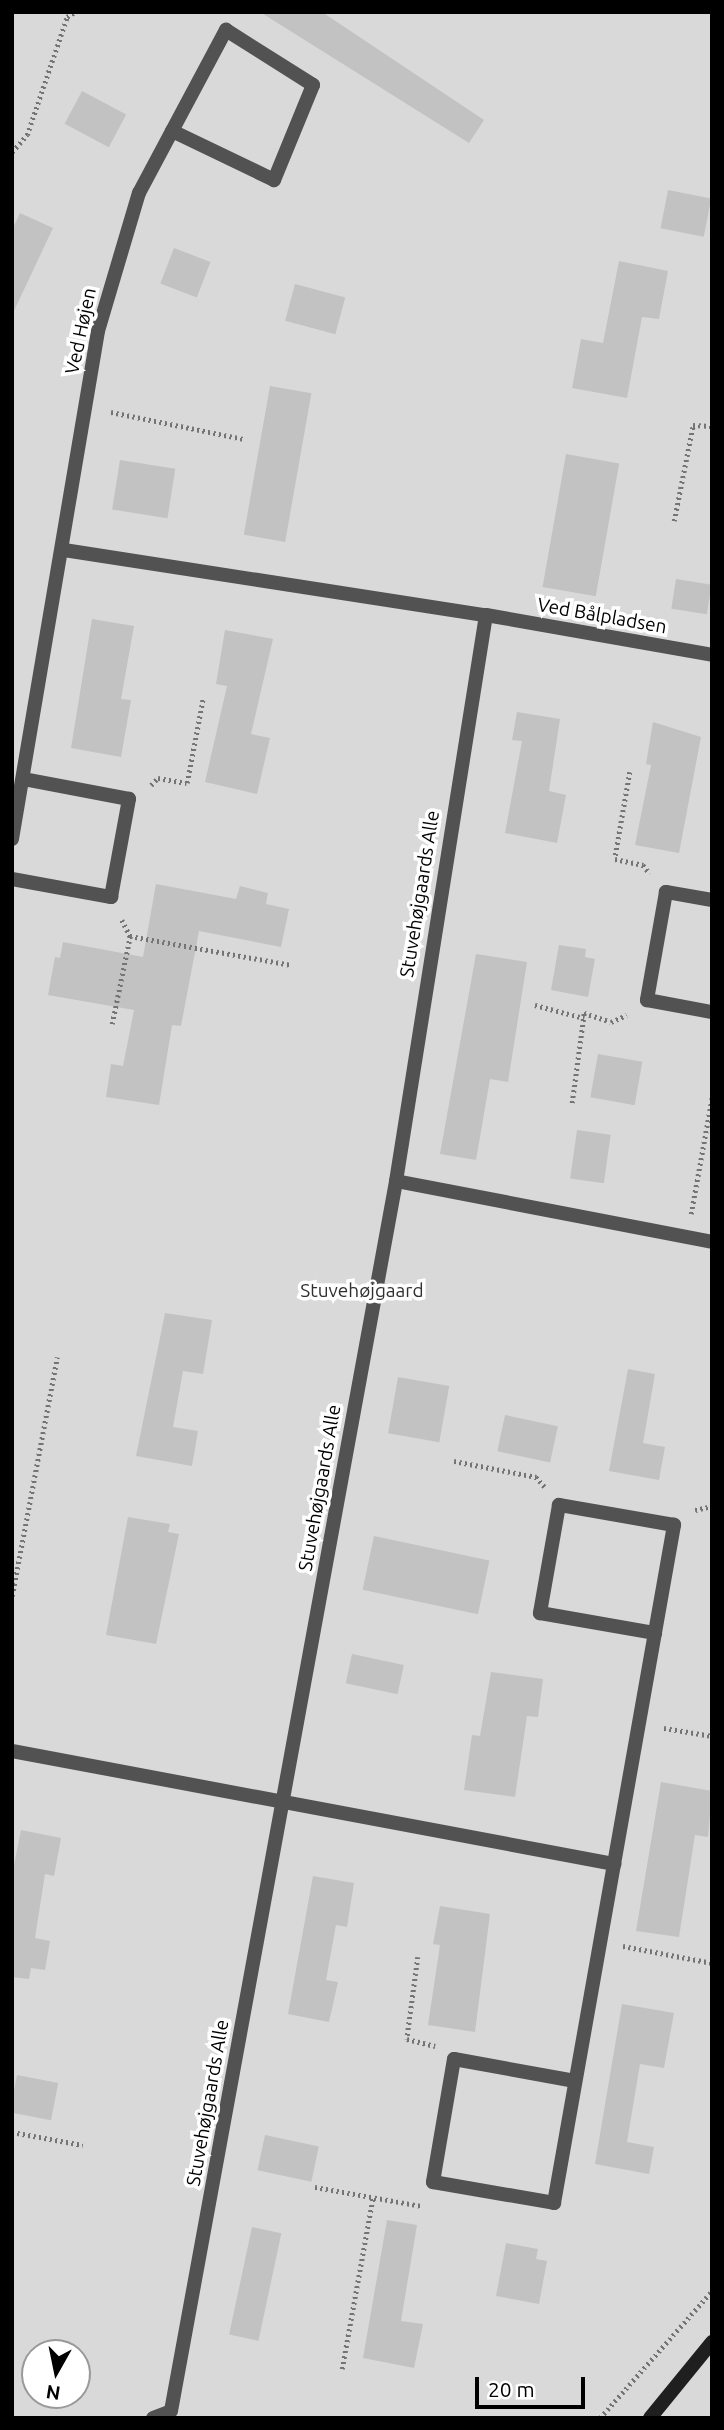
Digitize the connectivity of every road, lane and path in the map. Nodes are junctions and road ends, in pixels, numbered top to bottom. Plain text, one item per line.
1 (75, 12) edge
2 (172, 131) junction
3 (12, 152) edge
4 (85, 407) junction
5 (712, 425) edge
6 (244, 439) dead end
7 (674, 521) dead end
8 (64, 550) junction
9 (486, 615) junction
10 (712, 655) edge
11 (203, 698) dead end
12 (630, 772) dead end
13 (23, 779) junction
14 (127, 810) junction
15 (12, 839) edge
16 (12, 879) edge
17 (666, 894) junction
18 (111, 897) junction
19 (712, 900) edge
20 (130, 936) junction
21 (291, 965) dead end
22 (657, 1002) junction
23 (535, 1005) dead end
24 (712, 1012) edge
25 (584, 1018) junction
26 (112, 1024) dead end
27 (712, 1097) edge
28 (572, 1103) dead end
29 (396, 1181) junction
30 (687, 1237) junction
31 (712, 1242) edge
32 (57, 1357) dead end
33 (454, 1461) dead end
34 (559, 1505) junction
35 (12, 1596) edge
36 (655, 1633) junction
37 (639, 1723) junction
38 (712, 1736) edge
39 (12, 1751) edge
40 (282, 1802) junction
41 (614, 1864) junction
42 (600, 1941) junction
43 (418, 1957) dead end
44 (712, 1963) edge
45 (452, 2071) junction
46 (575, 2081) junction
47 (12, 2132) edge
48 (83, 2145) dead end
49 (438, 2182) junction
50 (315, 2187) dead end
51 (373, 2197) junction
52 (712, 2291) edge
53 (712, 2342) edge
54 (342, 2369) dead end
55 (175, 2414) edge
56 (153, 2418) edge
57 (600, 2418) edge
58 (650, 2418) edge

1 - 3 path
2 - 2 lane, Ved Højen
2 - 4 lane, Ved Højen
4 - 6 path
4 - 8 lane, Ved Højen
5 - 7 path
8 - 9 lane
8 - 13 lane, Ved Højen
9 - 10 lane, Ved Bålpladsen
9 - 29 lane, Stuvehøjgaards Alle
11 - 14 path
12 - 17 path
13 - 14 lane
13 - 15 lane, Ved Højen
14 - 18 lane
16 - 18 lane
17 - 19 lane
17 - 22 lane
18 - 20 path
20 - 21 path
20 - 26 path
22 - 24 lane
22 - 25 path
23 - 25 path
25 - 28 path
27 - 30 path
29 - 30 lane
29 - 40 lane, Stuvehøjgaards Alle
30 - 31 lane
32 - 35 path
33 - 34 path
34 - 36 lane
34 - 36 lane
36 - 37 lane
37 - 38 path
37 - 41 lane
39 - 40 lane
40 - 41 lane
40 - 55 lane, Stuvehøjgaards Alle
41 - 42 lane
42 - 44 path
42 - 46 lane
43 - 45 path
45 - 46 lane
45 - 49 lane
46 - 49 lane
47 - 48 path
49 - 51 path
50 - 51 path
51 - 54 path
52 - 57 path
53 - 58 street
55 - 56 lane, Stuvehøjgaards Alle

